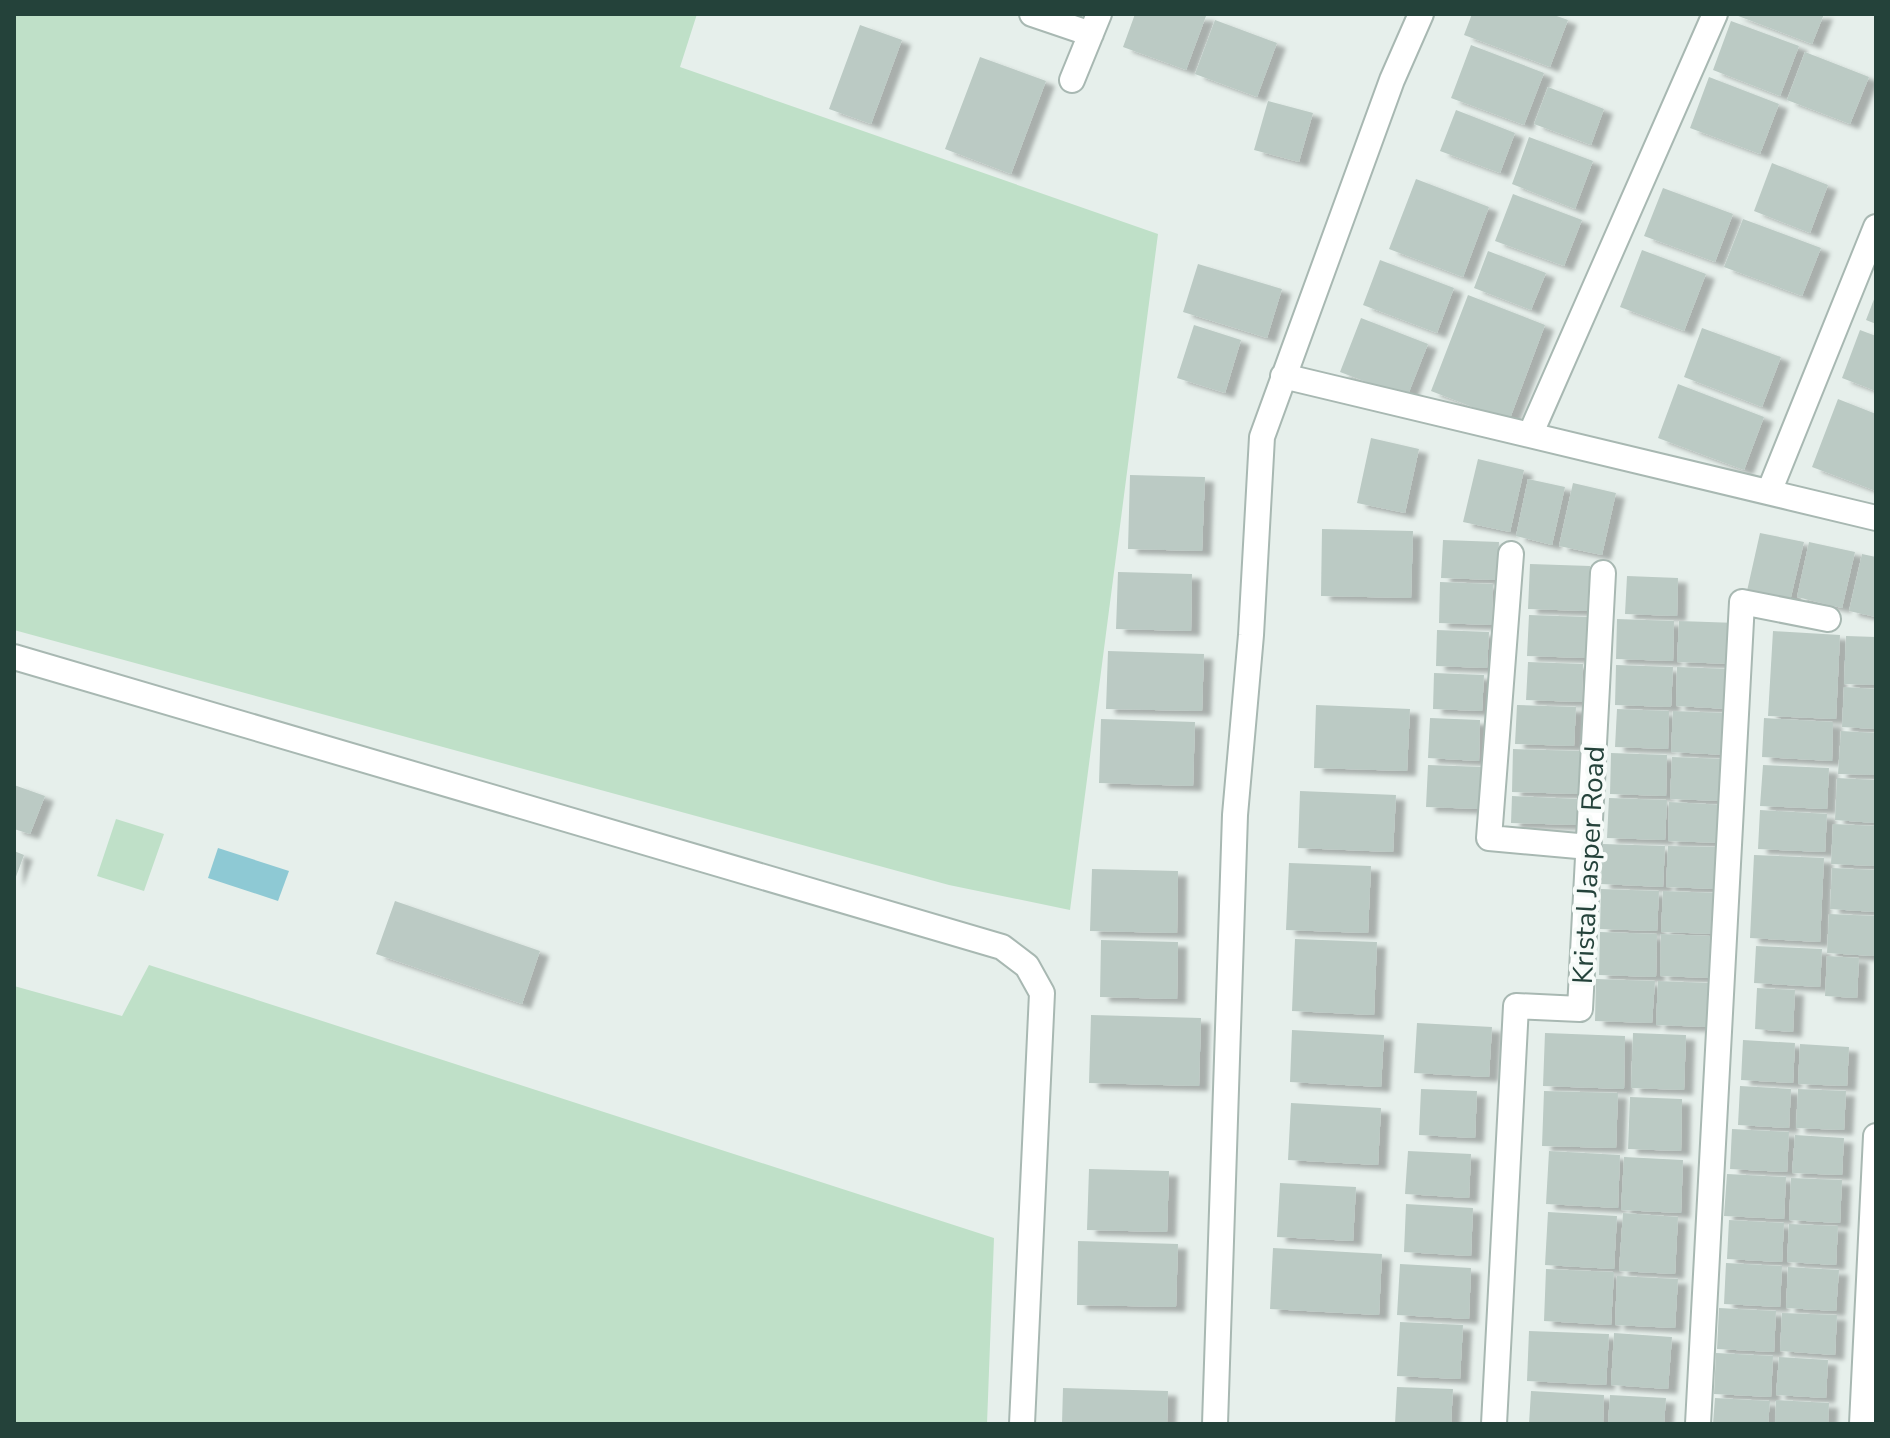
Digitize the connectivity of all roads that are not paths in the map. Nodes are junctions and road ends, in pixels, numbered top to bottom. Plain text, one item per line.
1 (1032, 14) edge
2 (1421, 14) edge
3 (1715, 14) edge
4 (1095, 24) edge
5 (1072, 80) dead end
6 (1876, 227) edge
7 (1283, 376) junction
8 (1530, 435) junction
9 (1769, 492) junction
10 (1876, 518) edge
11 (1511, 554) dead end
12 (1603, 573) dead end
13 (1828, 619) dead end
14 (14, 657) edge
15 (1589, 847) junction
16 (1876, 1136) edge
17 (1022, 1424) edge
18 (1215, 1424) edge
19 (1494, 1424) edge
20 (1698, 1424) edge
21 (1862, 1424) edge

1 - 4 street
2 - 7 street
3 - 8 street
4 - 5 street
6 - 9 street
7 - 8 street
7 - 18 street
8 - 9 street
9 - 10 street
11 - 15 street
12 - 15 street, Kristal Jasper Road
13 - 20 street
14 - 17 street
15 - 19 street, Kristal Jasper Road
16 - 21 street

